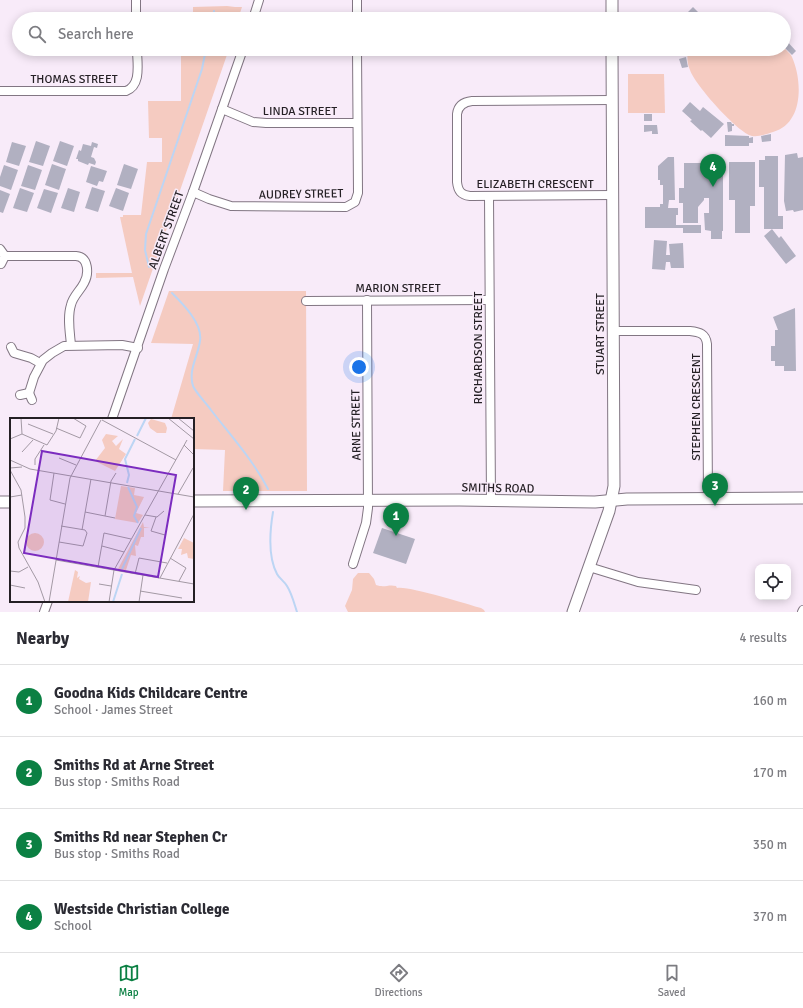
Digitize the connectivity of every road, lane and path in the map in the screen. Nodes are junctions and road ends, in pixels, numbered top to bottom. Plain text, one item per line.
1 (136, 0) edge
2 (259, 0) edge
3 (357, 0) edge
4 (612, 0) edge
5 (136, 12) edge
6 (255, 12) edge
7 (357, 12) edge
8 (612, 12) edge
9 (137, 56) edge
10 (241, 56) edge
11 (357, 56) edge
12 (612, 56) edge
13 (0, 92) edge
14 (612, 100) junction
15 (222, 109) junction
16 (357, 123) junction
17 (193, 192) junction
18 (613, 195) junction
19 (489, 196) junction
20 (2, 253) edge
21 (1, 264) edge
22 (367, 300) junction
23 (489, 300) junction
24 (306, 301) dead end
25 (613, 331) junction
26 (71, 345) junction
27 (138, 348) junction
28 (11, 352) dead end
29 (40, 363) junction
30 (20, 395) dead end
31 (112, 418) edge
32 (803, 498) edge
33 (708, 499) junction
34 (491, 500) junction
35 (611, 500) junction
36 (369, 501) junction
37 (194, 502) edge
38 (353, 564) dead end
39 (589, 567) junction
40 (696, 590) dead end
41 (48, 602) edge
42 (44, 612) edge
43 (573, 612) edge

1 - 5 street
2 - 6 street
3 - 7 street
4 - 8 street
9 - 13 street, THOMAS STREET
10 - 15 street, ALBERT STREET
11 - 16 street, AUDREY STREET
12 - 14 street, STUART STREET
14 - 18 street, STUART STREET
14 - 19 street, ELIZABETH CRESCENT
15 - 16 street, LINDA STREET
15 - 17 street, ALBERT STREET
16 - 17 street, AUDREY STREET
17 - 27 street, ALBERT STREET
18 - 19 street, ELIZABETH CRESCENT
18 - 25 street, STUART STREET
19 - 23 street, RICHARDSON STREET
20 - 21 street
20 - 26 street
22 - 23 street, MARION STREET
22 - 24 street, MARION STREET
22 - 36 street, ARNE STREET
23 - 34 street, RICHARDSON STREET
25 - 33 street, STEPHEN CRESCENT
25 - 35 street, STUART STREET
26 - 27 street
26 - 29 street
27 - 31 street, ALBERT STREET
28 - 29 street
29 - 30 street
32 - 33 street, SMITHS ROAD
33 - 35 street, SMITHS ROAD
34 - 35 street, SMITHS ROAD
34 - 36 street, SMITHS ROAD
35 - 39 street, STUART STREET
36 - 37 street, SMITHS ROAD
36 - 38 street, ARNE STREET
39 - 40 street
39 - 43 street, STUART STREET
41 - 42 street

